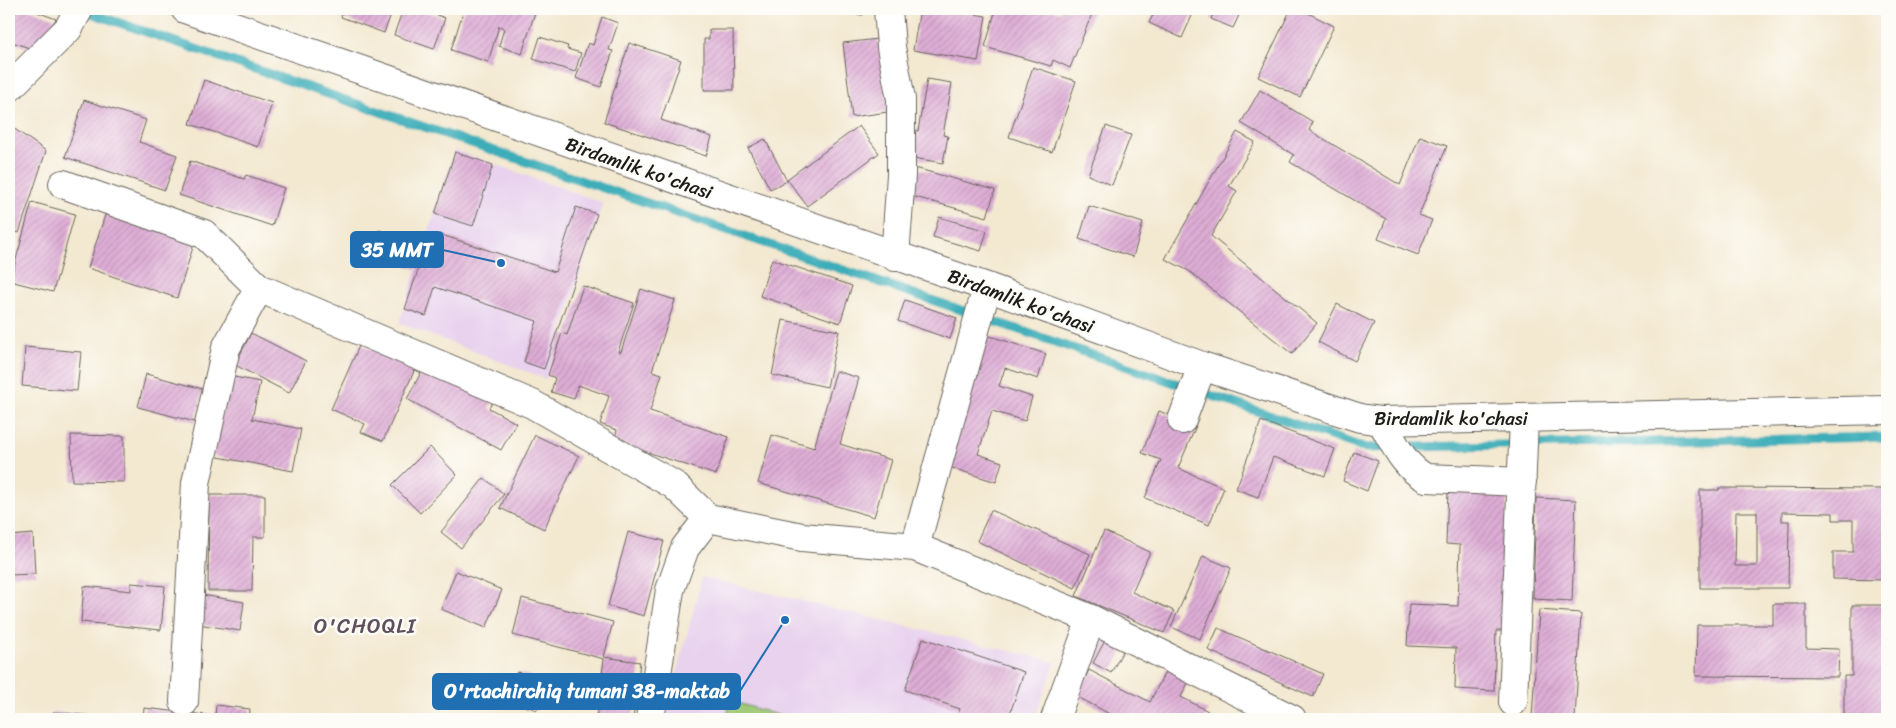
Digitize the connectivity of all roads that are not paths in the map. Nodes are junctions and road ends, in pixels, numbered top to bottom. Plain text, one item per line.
1 (79, 9) edge
2 (185, 9) edge
3 (888, 9) edge
4 (9, 88) edge
5 (63, 184) dead end
6 (895, 257) junction
7 (259, 288) junction
8 (987, 288) junction
9 (1202, 366) junction
10 (1887, 410) edge
11 (1524, 418) junction
12 (1182, 420) dead end
13 (1381, 421) junction
14 (1522, 482) junction
15 (708, 518) junction
16 (915, 547) junction
17 (1090, 619) junction
18 (184, 702) dead end
19 (1513, 702) dead end
20 (650, 719) edge
21 (1055, 719) edge
22 (1292, 719) edge

1 - 4 street
2 - 6 street, Birdamlik ko'chasi
3 - 6 street
5 - 7 street
6 - 8 street, Birdamlik ko'chasi
7 - 15 street
7 - 18 street
8 - 9 street, Birdamlik ko'chasi
8 - 16 street
9 - 12 street
9 - 13 street, Birdamlik ko'chasi
10 - 11 street, Birdamlik ko'chasi
11 - 13 street, Birdamlik ko'chasi
11 - 14 street
13 - 14 street
14 - 19 street
15 - 16 street
15 - 20 street
16 - 17 street
17 - 21 street
17 - 22 street

